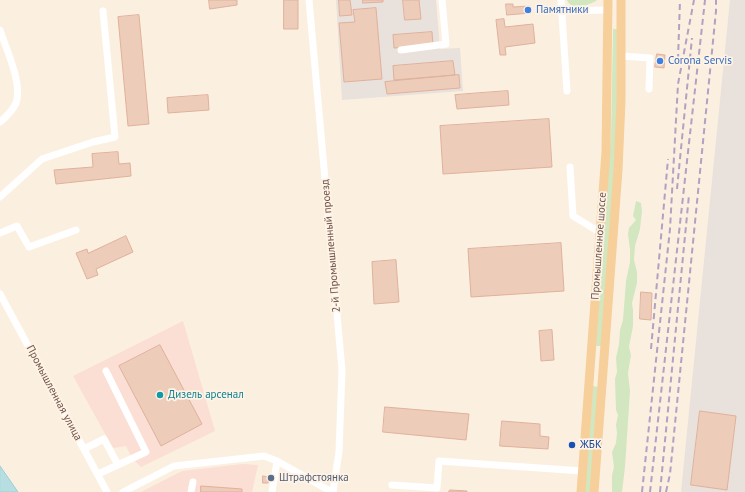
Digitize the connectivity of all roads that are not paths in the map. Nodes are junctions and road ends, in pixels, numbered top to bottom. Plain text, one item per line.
1 (309, 0) edge
2 (442, 0) edge
3 (561, 0) edge
4 (608, 0) edge
5 (621, 0) edge
6 (608, 10) junction
7 (621, 10) junction
8 (103, 11) dead end
9 (562, 11) junction
10 (1, 33) edge
11 (401, 50) dead end
12 (621, 56) junction
13 (649, 89) dead end
14 (567, 91) dead end
15 (0, 122) edge
16 (570, 167) dead end
17 (0, 197) edge
18 (76, 230) dead end
19 (0, 233) edge
20 (600, 233) junction
21 (0, 294) edge
22 (106, 371) dead end
23 (590, 371) junction
24 (603, 372) junction
25 (84, 449) junction
26 (277, 461) junction
27 (118, 464) junction
28 (582, 470) junction
29 (98, 474) junction
30 (192, 482) dead end
31 (392, 485) dead end
32 (108, 492) edge
33 (123, 492) edge
34 (191, 492) edge
35 (272, 492) edge
36 (332, 492) edge
37 (581, 492) edge
38 (594, 492) edge

1 - 36 street, 2-й Промышленный проезд
2 - 11 street
3 - 9 street
4 - 6 main road, Промышленное шоссе
5 - 7 main road, Промышленное шоссе
6 - 7 main road
6 - 9 street
6 - 20 main road, Промышленное шоссе
7 - 12 main road, Промышленное шоссе
8 - 17 street
9 - 14 street
10 - 15 street
12 - 13 street
12 - 24 main road, Промышленное шоссе
16 - 20 street
18 - 19 street
20 - 23 main road, Промышленное шоссе
21 - 25 street, Промышленная улица
22 - 27 street
23 - 24 main road
23 - 28 main road, Промышленное шоссе
24 - 38 main road, Промышленное шоссе
25 - 27 street
25 - 29 street, Промышленная улица
26 - 33 street
26 - 35 street
26 - 36 street
27 - 29 street
28 - 31 street
28 - 37 main road, Промышленное шоссе
29 - 32 street, Промышленная улица
30 - 34 street

